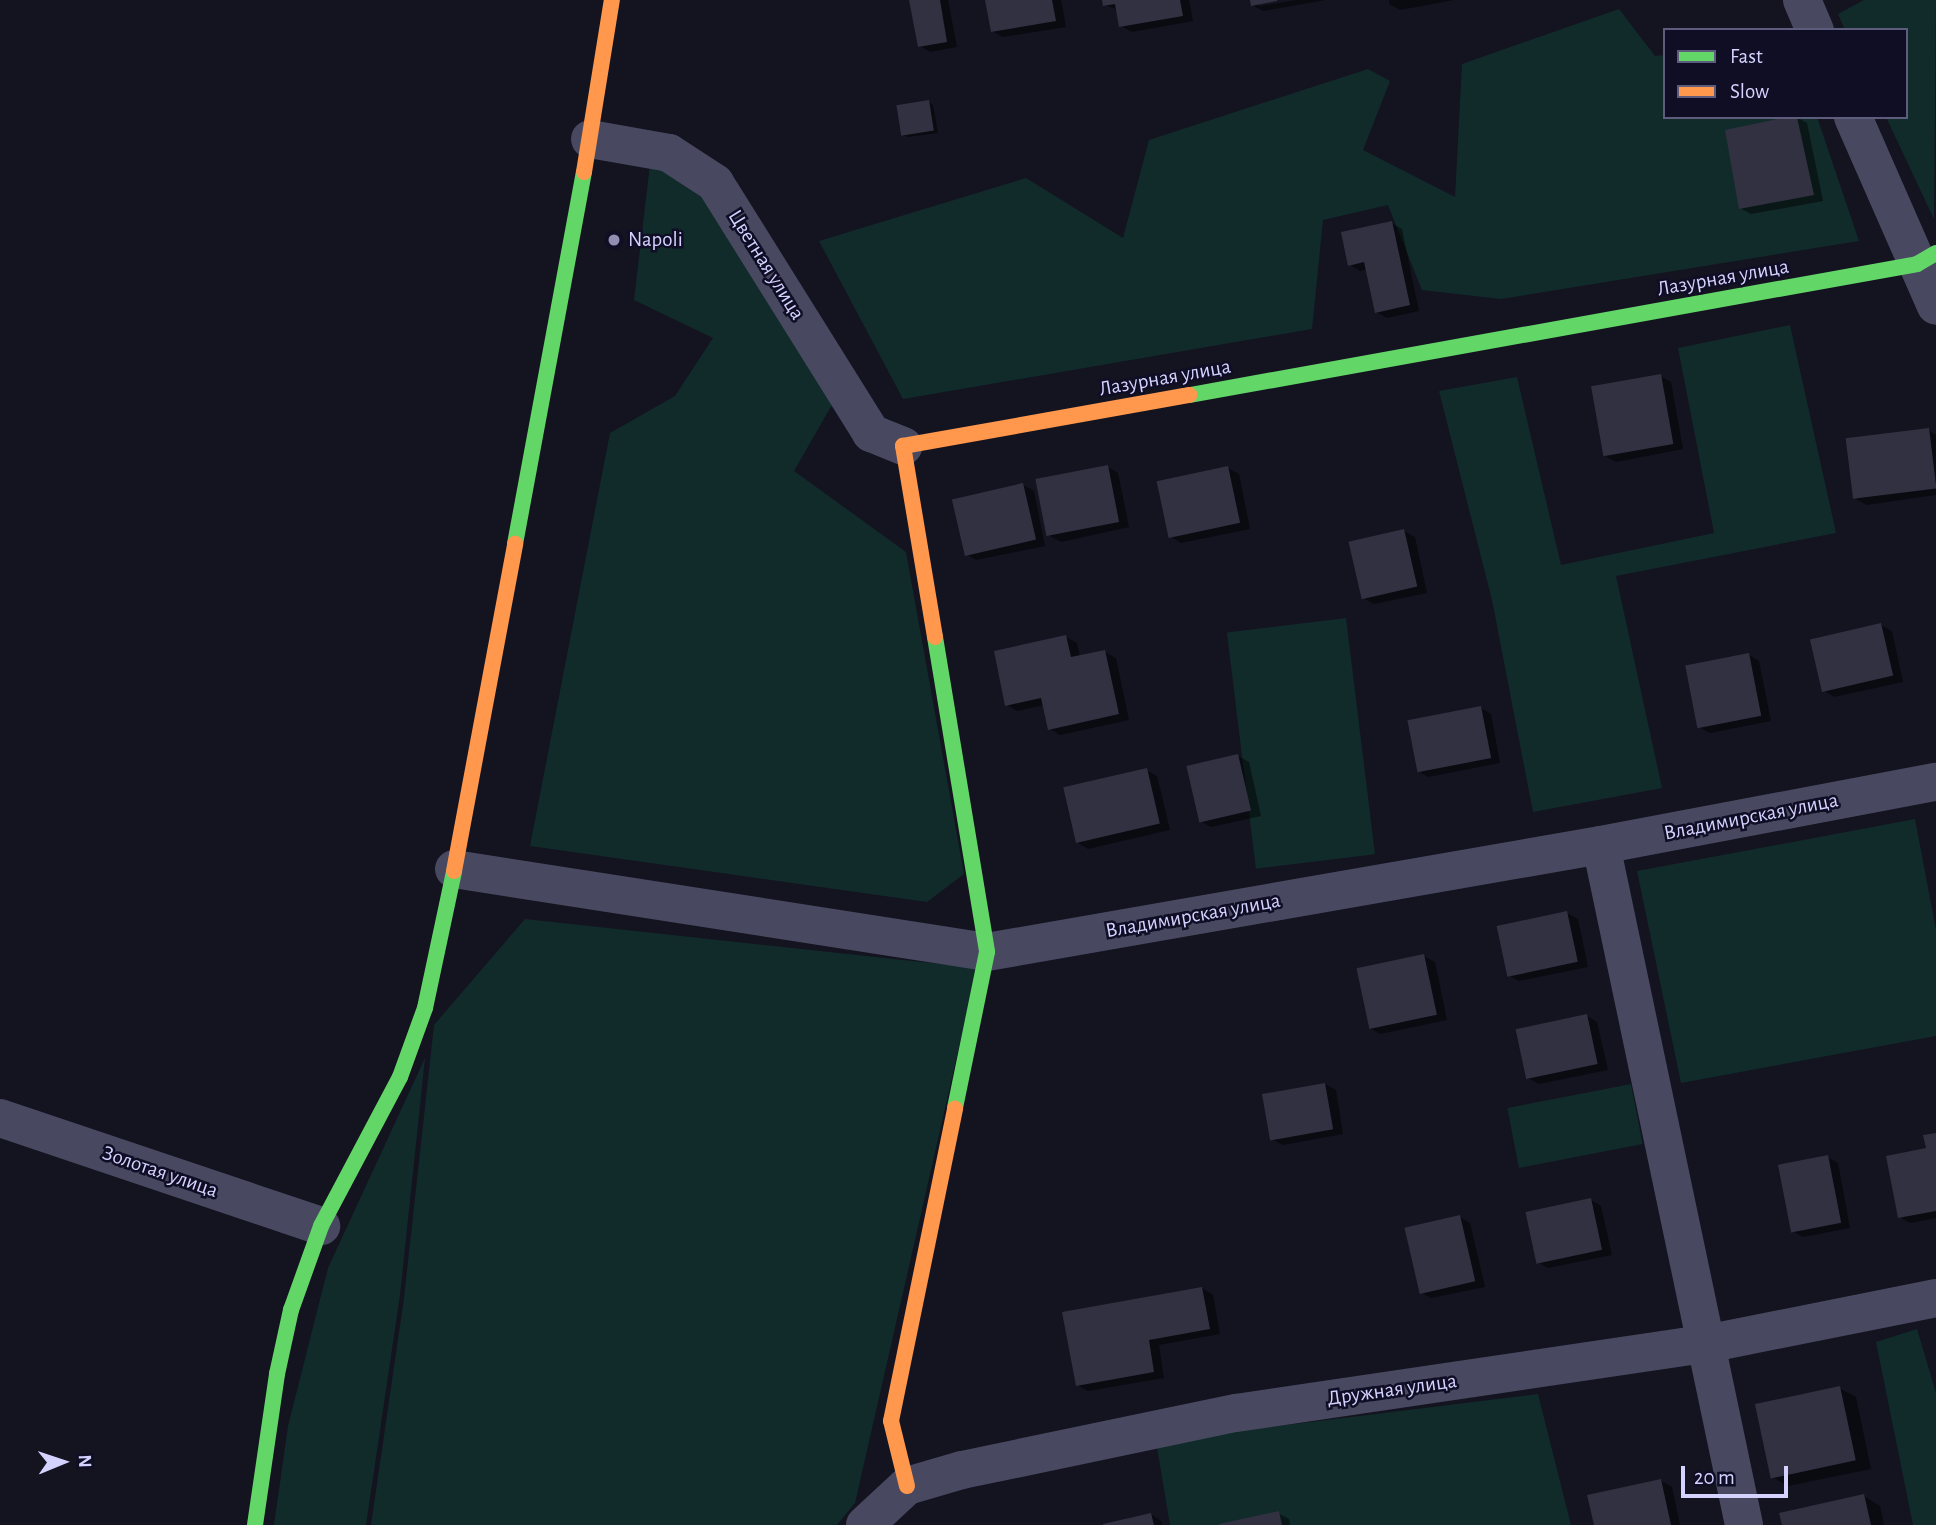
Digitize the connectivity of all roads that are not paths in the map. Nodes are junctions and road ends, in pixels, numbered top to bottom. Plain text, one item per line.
1 (612, 0) edge
2 (1802, 0) edge
3 (1814, 28) edge
4 (1854, 119) edge
5 (590, 139) junction
6 (1927, 258) edge
7 (1936, 306) edge
8 (903, 446) junction
9 (1936, 782) edge
10 (1601, 845) junction
11 (454, 869) junction
12 (987, 951) junction
13 (0, 1118) edge
14 (321, 1226) junction
15 (1936, 1298) edge
16 (1706, 1345) junction
17 (907, 1486) junction
18 (254, 1525) edge
19 (865, 1525) edge
20 (1744, 1525) edge

1 - 5 street
2 - 3 street
4 - 6 street
5 - 8 street, Цветная улица
5 - 11 street
6 - 7 street
6 - 8 street, Лазурная улица
8 - 12 street
9 - 10 street, Владимирская улица
10 - 12 street, Владимирская улица
10 - 16 street
11 - 12 street, Владимирская улица
11 - 14 street
12 - 17 street
13 - 14 street, Золотая улица
14 - 18 street
15 - 16 street, Дружная улица
16 - 17 street, Дружная улица
16 - 20 street
17 - 19 street, Дружная улица

